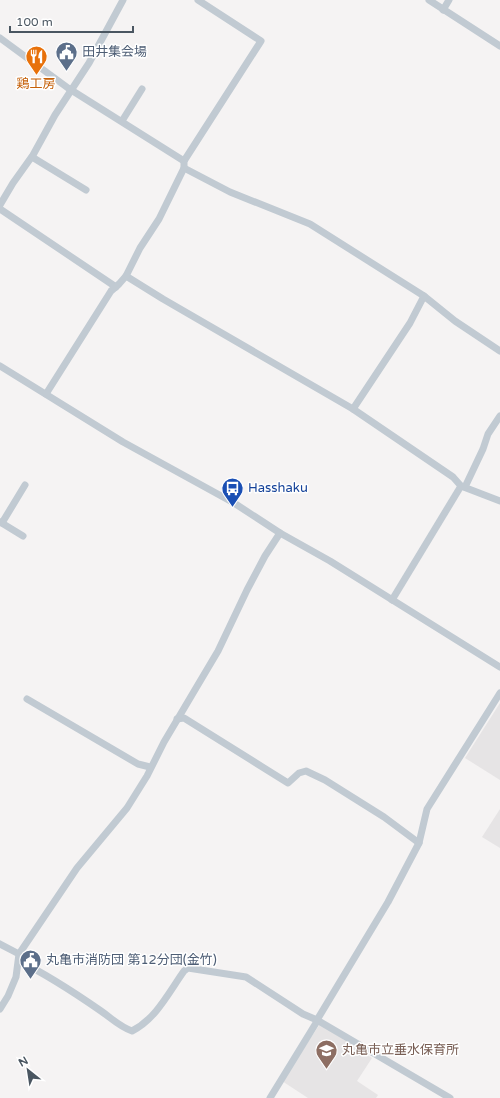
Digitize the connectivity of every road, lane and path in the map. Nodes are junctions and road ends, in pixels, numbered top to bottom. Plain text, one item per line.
1 (123, 0) edge
2 (198, 0) edge
3 (429, 0) edge
4 (449, 0) edge
5 (443, 10) junction
6 (0, 38) edge
7 (500, 46) edge
8 (142, 89) dead end
9 (72, 90) junction
10 (122, 121) junction
11 (32, 157) junction
12 (184, 164) junction
13 (86, 190) dead end
14 (0, 205) edge
15 (0, 209) edge
16 (126, 276) junction
17 (116, 287) junction
18 (424, 296) junction
19 (500, 350) edge
20 (0, 366) edge
21 (46, 394) junction
22 (353, 409) junction
23 (500, 416) edge
24 (25, 485) dead end
25 (463, 486) junction
26 (500, 501) edge
27 (1, 522) edge
28 (280, 533) junction
29 (23, 536) dead end
30 (392, 600) junction
31 (500, 666) edge
32 (500, 693) edge
33 (27, 699) dead end
34 (177, 719) junction
35 (150, 767) junction
36 (419, 843) junction
37 (0, 944) edge
38 (19, 957) junction
39 (0, 1008) edge
40 (317, 1020) junction
41 (270, 1098) edge
42 (450, 1098) edge

1 - 9 street
2 - 12 street
3 - 5 street
4 - 5 street
5 - 7 street
6 - 9 street
8 - 10 street
9 - 10 street
9 - 11 street
10 - 12 street
11 - 13 street
11 - 14 street
12 - 16 street
12 - 18 street
15 - 17 street
16 - 17 street
16 - 22 street
17 - 21 street
18 - 19 street
18 - 22 street
20 - 21 street
21 - 28 street
22 - 25 street
23 - 25 street
24 - 27 street
25 - 26 street
25 - 30 street
27 - 29 street
28 - 30 street
28 - 34 street
30 - 31 street
32 - 36 street
33 - 35 street
34 - 35 street
34 - 36 street
35 - 38 street
36 - 40 street
37 - 38 street
38 - 39 street
38 - 40 street
40 - 41 street
40 - 42 street

